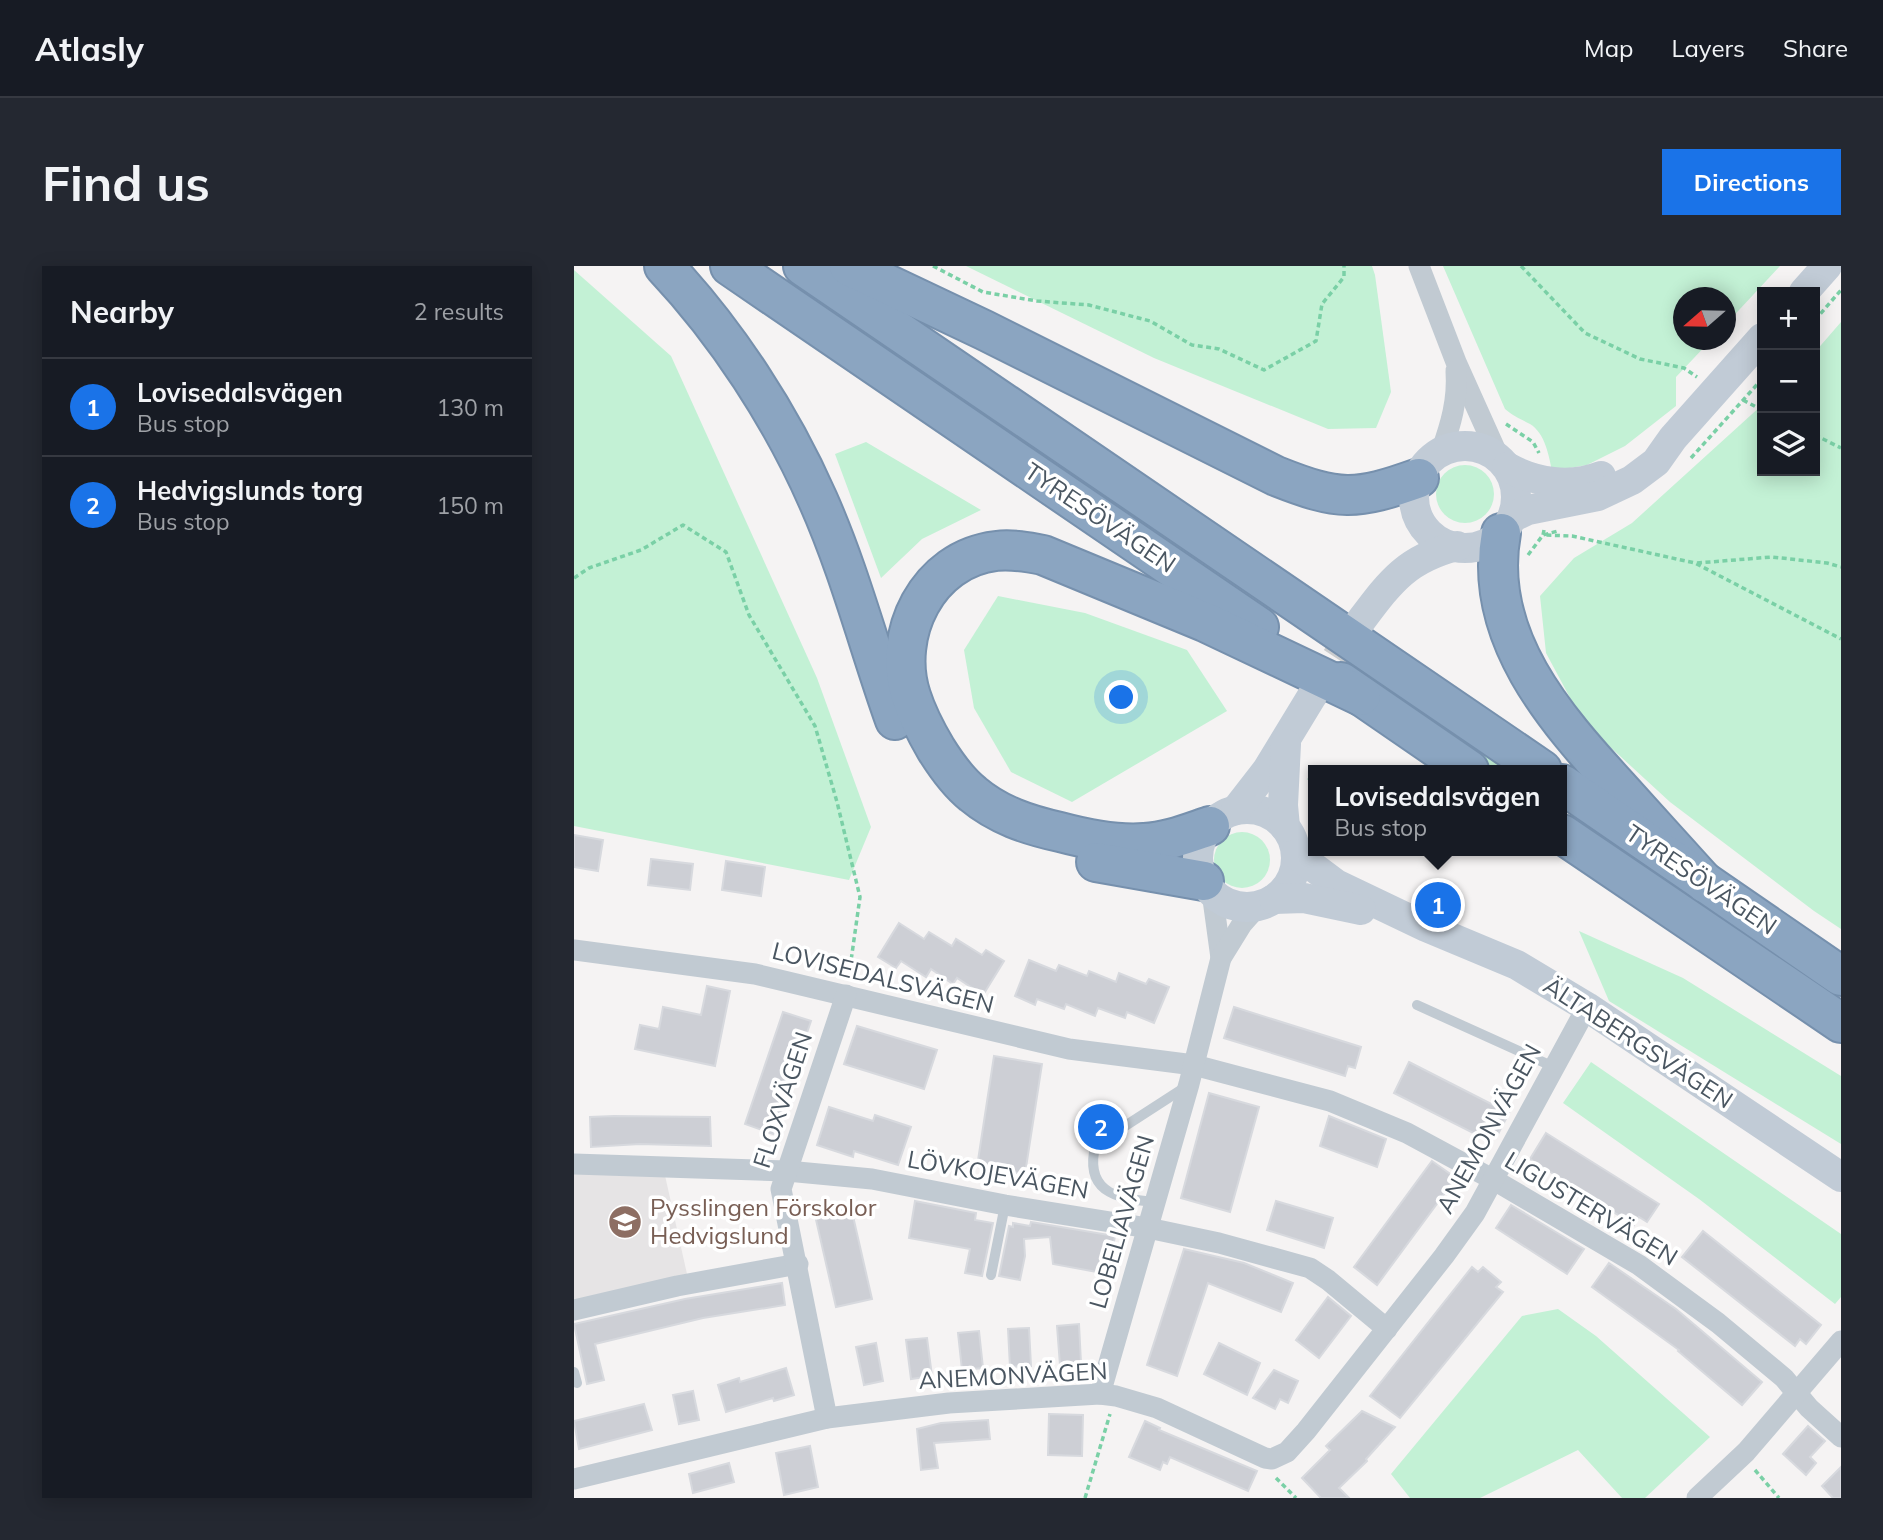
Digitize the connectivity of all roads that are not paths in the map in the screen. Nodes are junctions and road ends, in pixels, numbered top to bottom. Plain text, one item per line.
1 (664, 266) edge
2 (730, 266) edge
3 (803, 266) edge
4 (849, 266) edge
5 (1419, 266) edge
6 (1827, 266) edge
7 (1808, 287) edge
8 (1757, 344) edge
9 (1456, 362) junction
10 (1504, 464) junction
11 (1425, 480) junction
12 (1543, 508) junction
13 (1507, 525) junction
14 (1457, 546) junction
15 (1400, 572) junction
16 (1360, 622) tunnel mouth
17 (1312, 696) tunnel mouth
18 (1361, 696) junction
19 (1286, 742) junction
20 (1462, 765) edge
21 (1535, 765) edge
22 (1567, 788) edge
23 (1223, 818) junction
24 (1567, 837) edge
25 (1291, 841) junction
26 (1705, 883) junction
27 (1208, 887) junction
28 (1266, 903) junction
29 (1426, 928) junction
30 (574, 950) edge
31 (1221, 958) junction
32 (1841, 975) edge
33 (846, 995) junction
34 (1418, 1005) dead end
35 (1587, 1007) junction
36 (1841, 1023) edge
37 (1554, 1067) junction
38 (1192, 1075) junction
39 (574, 1164) edge
40 (787, 1171) junction
41 (1841, 1177) edge
42 (1494, 1180) junction
43 (1155, 1202) junction
44 (1005, 1205) junction
45 (1148, 1228) junction
46 (798, 1264) junction
47 (991, 1275) dead end
48 (574, 1310) edge
49 (1387, 1329) junction
50 (1841, 1341) edge
51 (1798, 1393) junction
52 (1108, 1395) junction
53 (827, 1418) junction
54 (1841, 1437) edge
55 (574, 1479) edge
56 (1697, 1498) edge

1 - 27 highway
2 - 18 highway, TYRESÖVÄGEN
3 - 21 highway, TYRESÖVÄGEN
4 - 11 highway
5 - 9 street
6 - 7 street
8 - 12 street
9 - 10 street
9 - 11 street
10 - 11 street
10 - 12 street
10 - 13 street
11 - 14 street
11 - 15 street
12 - 13 street
13 - 14 street
13 - 26 highway
14 - 15 street
15 - 16 street
17 - 19 street
18 - 20 highway, TYRESÖVÄGEN
18 - 23 highway
19 - 23 street
19 - 25 street
22 - 26 highway, TYRESÖVÄGEN
23 - 25 street
23 - 27 street
24 - 36 highway, TYRESÖVÄGEN
25 - 28 street
25 - 29 street, ÄLTABERGSVÄGEN
26 - 32 highway, TYRESÖVÄGEN
27 - 28 street
27 - 31 street
28 - 29 street, ÄLTABERGSVÄGEN
28 - 31 street
29 - 35 street, ÄLTABERGSVÄGEN
30 - 33 street, LOVISEDALSVÄGEN
31 - 38 street
33 - 38 street, LOVISEDALSVÄGEN
33 - 40 street, FLOXVÄGEN
34 - 37 lane
35 - 37 street, ANEMONVÄGEN
35 - 41 street, ÄLTABERGSVÄGEN
37 - 42 street, ANEMONVÄGEN
38 - 42 street, LIGUSTERVÄGEN
38 - 43 street, LOBELIAVÄGEN
38 - 43 lane
39 - 40 street, LÖVKOJEVÄGEN
40 - 44 street, LÖVKOJEVÄGEN
40 - 46 street, FLOXVÄGEN
42 - 49 street, ANEMONVÄGEN
42 - 51 street, LIGUSTERVÄGEN
43 - 45 street, LOBELIAVÄGEN
44 - 45 street, LÖVKOJEVÄGEN
44 - 47 lane
45 - 49 street, LÖVKOJEVÄGEN
45 - 52 street, LOBELIAVÄGEN
46 - 48 street
46 - 53 street, FLOXVÄGEN
49 - 52 street, ANEMONVÄGEN
50 - 51 street
51 - 54 street, LIGUSTERVÄGEN
51 - 56 street
52 - 53 street, ANEMONVÄGEN
53 - 55 street, ANEMONVÄGEN

